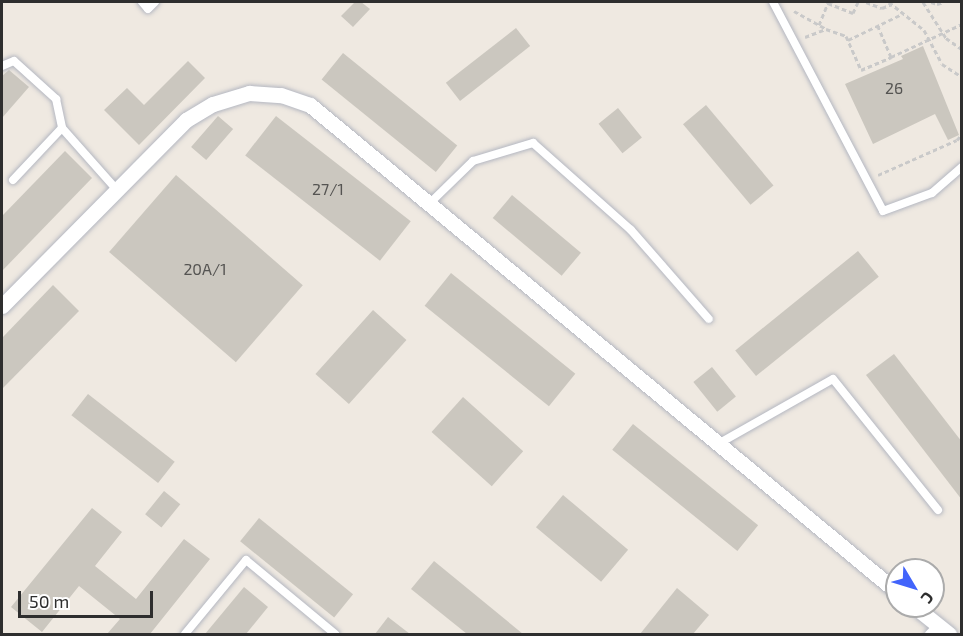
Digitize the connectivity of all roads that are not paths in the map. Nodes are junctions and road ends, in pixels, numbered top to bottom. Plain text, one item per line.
1 (142, 2) edge
2 (155, 2) edge
3 (773, 2) edge
4 (2, 66) edge
5 (62, 128) junction
6 (962, 167) edge
7 (13, 180) dead end
8 (117, 190) junction
9 (430, 203) junction
10 (2, 306) edge
11 (709, 319) dead end
12 (717, 445) junction
13 (938, 510) dead end
14 (885, 582) edge
15 (926, 618) edge
16 (938, 631) edge
17 (185, 634) edge
18 (335, 634) edge

1 - 2 lane
3 - 6 lane
4 - 5 lane
5 - 7 lane
5 - 8 lane
8 - 9 street
8 - 10 street
9 - 11 lane
9 - 12 street
12 - 13 lane
12 - 14 street
15 - 16 street
17 - 18 lane

